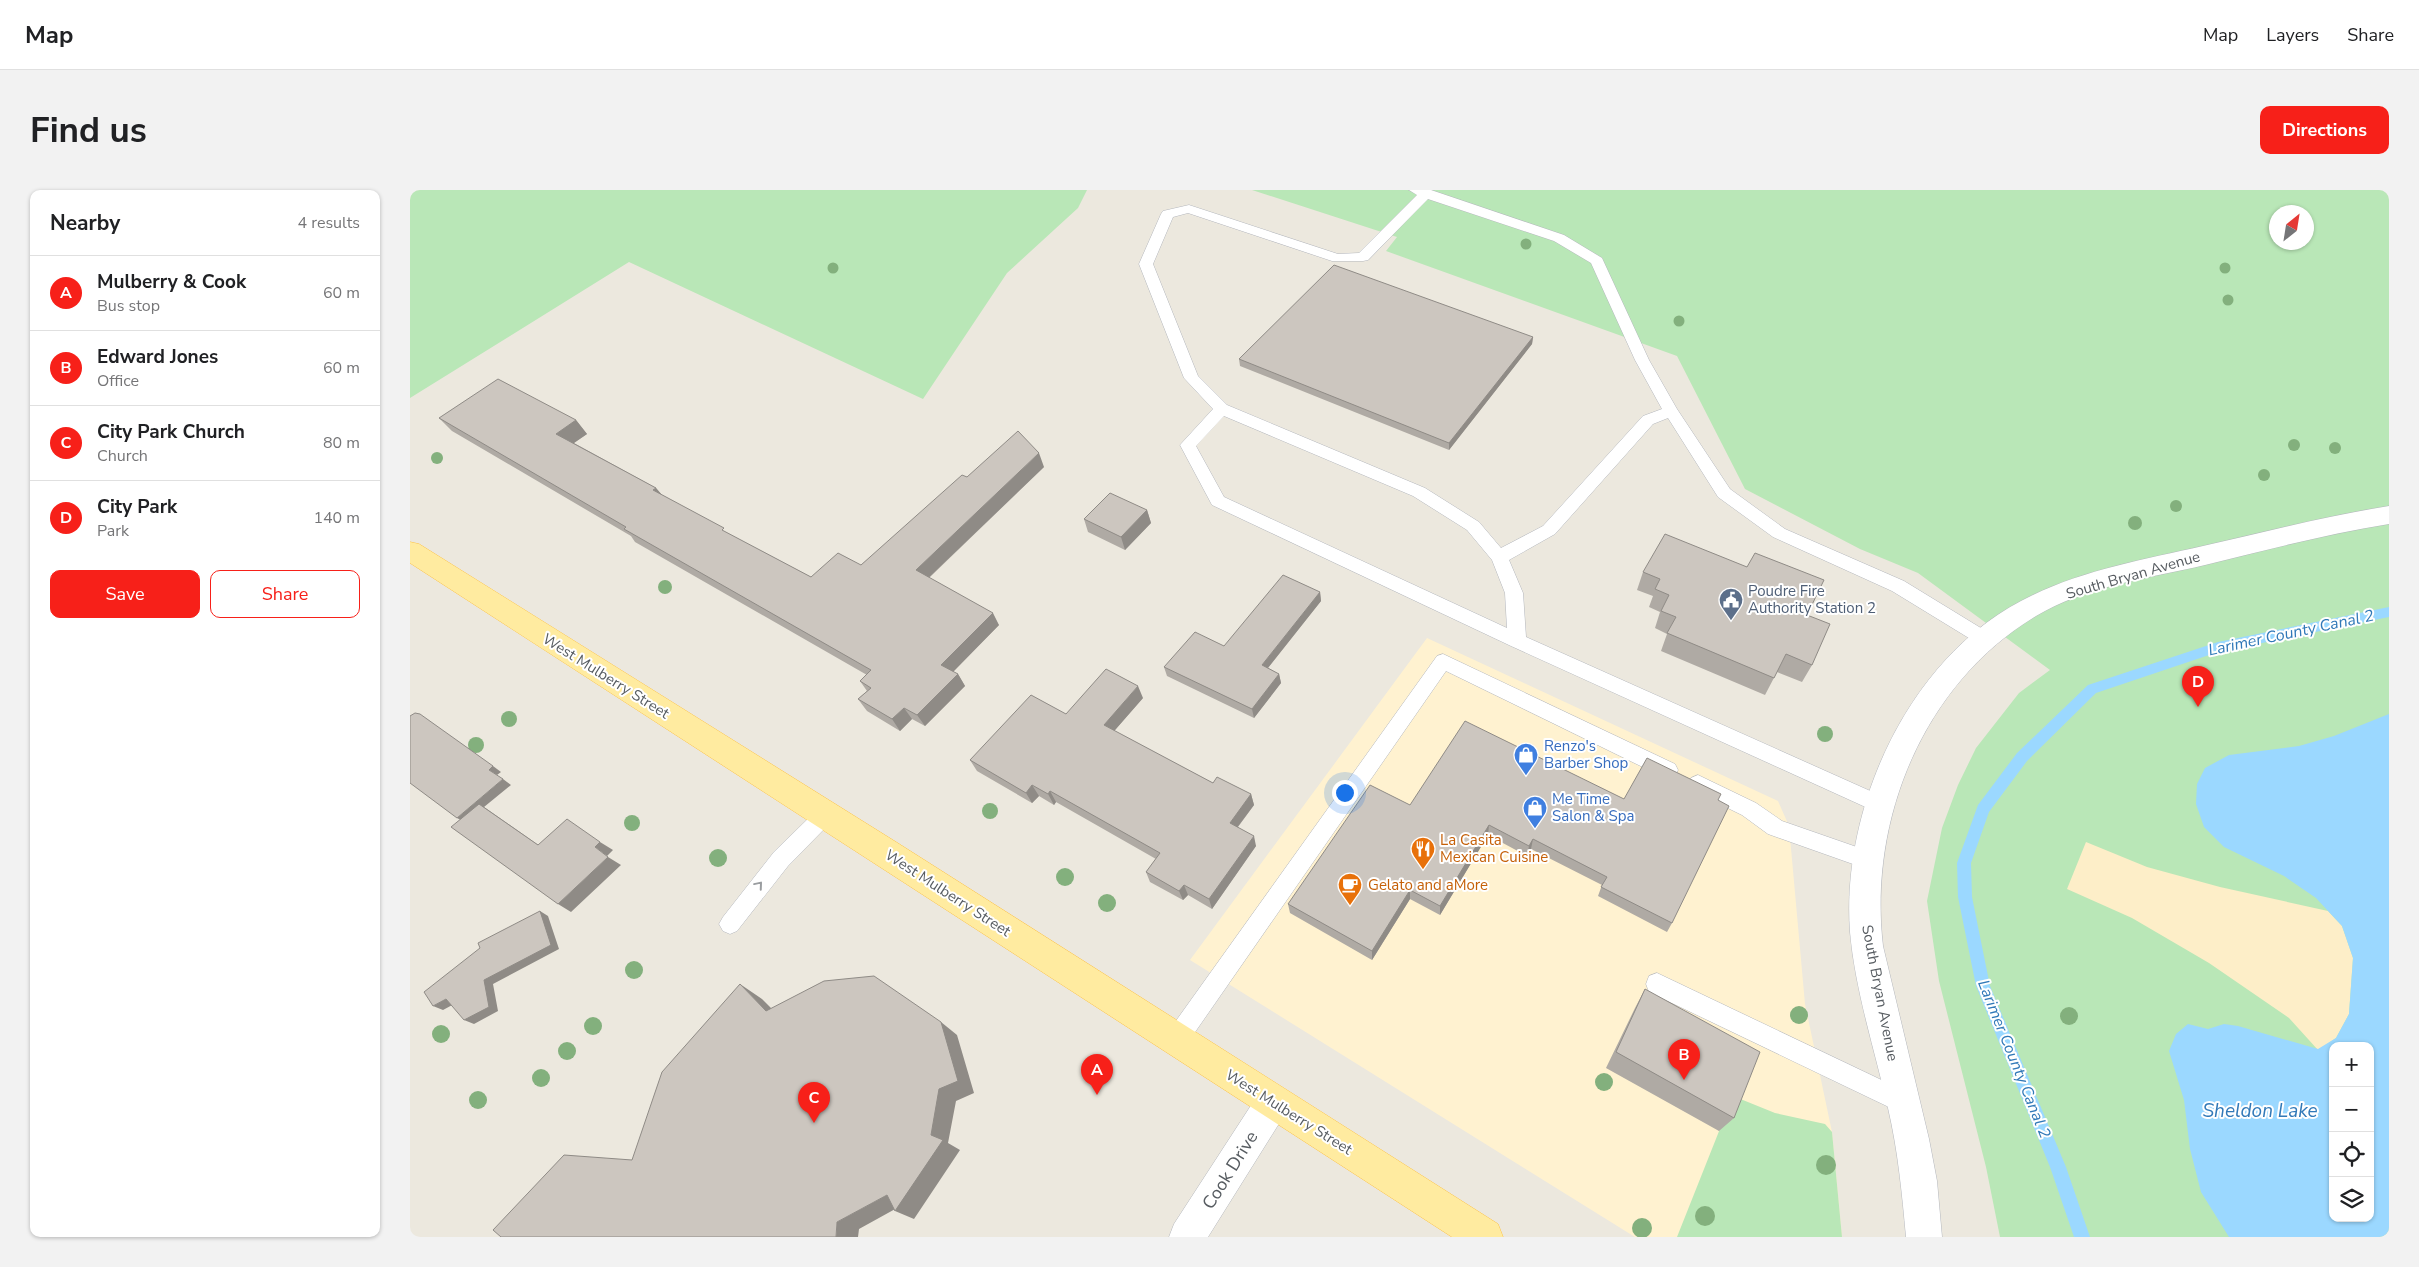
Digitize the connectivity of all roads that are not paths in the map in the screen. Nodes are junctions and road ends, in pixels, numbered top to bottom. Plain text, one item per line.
1 (1421, 191) edge
2 (1222, 409) junction
3 (1671, 410) junction
4 (2389, 515) edge
5 (410, 551) edge
6 (1499, 556) junction
7 (1982, 638) junction
8 (1517, 640) junction
9 (1879, 804) junction
10 (825, 815) junction
11 (1867, 860) junction
12 (730, 924) dead end
13 (1656, 984) dead end
14 (1176, 1040) junction
15 (1273, 1102) junction
16 (1903, 1102) junction
17 (1187, 1237) edge
18 (1485, 1237) edge
19 (1924, 1237) edge

1 - 2 lane
1 - 3 lane
2 - 6 lane
2 - 8 lane
3 - 6 lane
3 - 7 lane
4 - 7 street, South Bryan Avenue
5 - 10 main road, West Mulberry Street
6 - 8 lane
7 - 9 street, South Bryan Avenue
8 - 9 lane
9 - 11 street, South Bryan Avenue
12 -> 10 lane
10 - 14 main road, West Mulberry Street
11 - 14 lane
11 - 16 street, South Bryan Avenue
13 - 16 lane
14 - 15 main road, West Mulberry Street
15 - 17 street, Cook Drive
15 - 18 main road, West Mulberry Street
16 - 19 street, South Bryan Avenue

